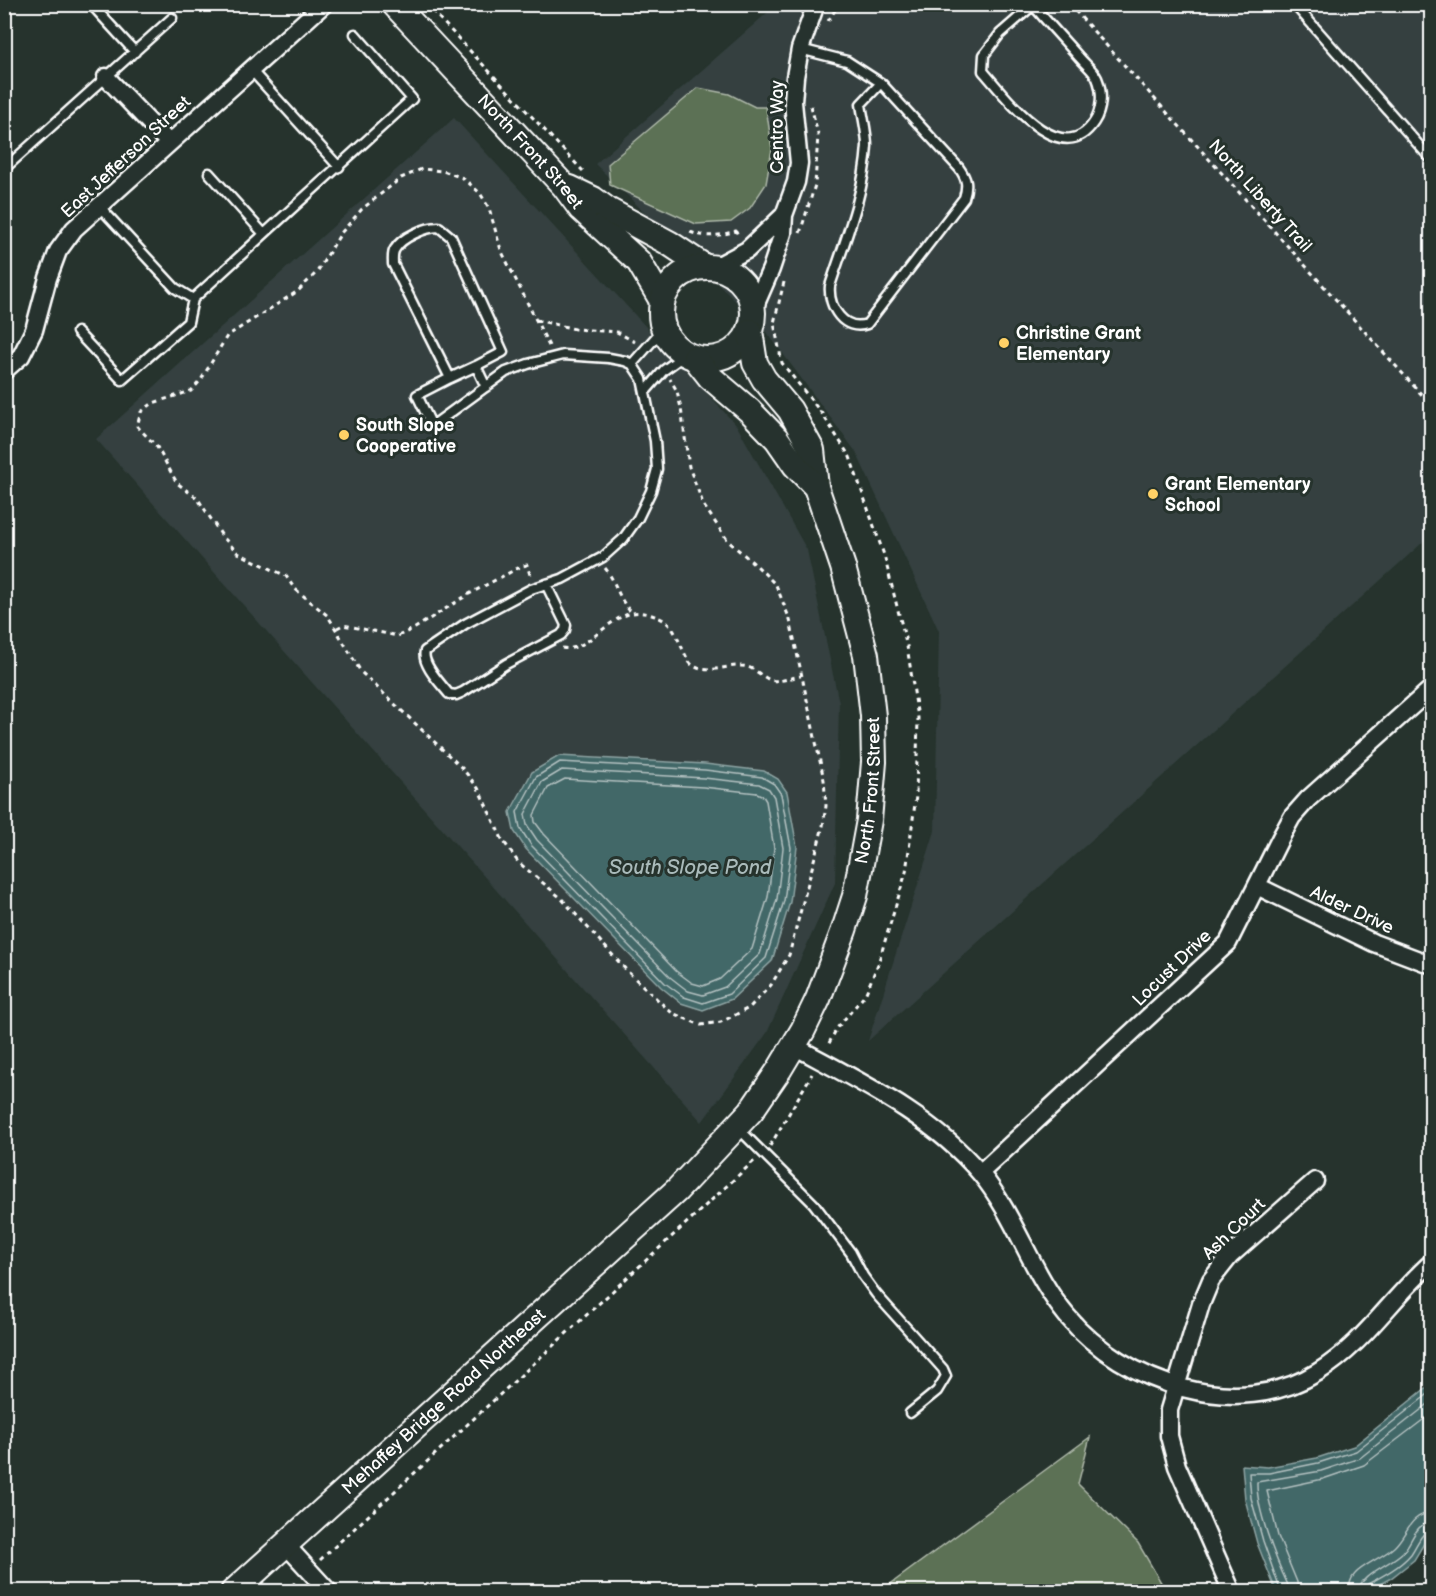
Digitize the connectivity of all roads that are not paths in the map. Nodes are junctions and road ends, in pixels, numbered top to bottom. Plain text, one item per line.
1 (91, 4) edge
2 (324, 4) edge
3 (394, 4) edge
4 (816, 4) edge
5 (1294, 4) edge
6 (1033, 5) edge
7 (172, 18) dead end
8 (355, 34) dead end
9 (800, 49) junction
10 (135, 52) junction
11 (251, 70) junction
12 (106, 77) junction
13 (881, 83) junction
14 (169, 143) junction
15 (4, 156) edge
16 (1431, 160) edge
17 (8, 166) edge
18 (339, 167) junction
19 (209, 173) dead end
20 (564, 186) junction
21 (99, 206) junction
22 (784, 215) junction
23 (264, 234) junction
24 (710, 267) junction
25 (193, 299) junction
26 (662, 301) junction
27 (752, 320) junction
28 (663, 329) junction
29 (77, 332) dead end
30 (690, 356) junction
31 (632, 364) junction
32 (476, 366) junction
33 (4, 371) edge
34 (450, 378) junction
35 (486, 387) junction
36 (645, 392) junction
37 (816, 487) junction
38 (546, 584) junction
39 (1431, 688) edge
40 (1257, 886) junction
41 (1431, 965) edge
42 (794, 1046) junction
43 (737, 1126) junction
44 (980, 1173) junction
45 (1315, 1181) dead end
46 (652, 1212) joint
47 (1431, 1262) edge
48 (1176, 1385) junction
49 (910, 1413) dead end
50 (285, 1544) junction
51 (233, 1592) edge
52 (329, 1592) edge
53 (1232, 1592) edge

1 - 10 lane
2 - 11 street, East Jefferson Street
3 - 20 main road, North Front Street
4 - 9 street, Centro Way
5 - 16 lane
6 - 6 lane
7 - 10 lane
8 - 18 lane
9 - 13 lane
9 - 22 street, Centro Way
10 - 12 lane
11 - 14 street, East Jefferson Street
11 - 18 lane
12 - 14 street
12 - 17 lane
13 - 13 lane
14 - 21 street, East Jefferson Street
15 - 17 lane
18 - 23 lane
19 - 23 lane
20 - 24 main road
20 - 26 main road, North Front Street
21 - 25 lane
21 - 33 street, East Jefferson Street
22 - 24 street, Centro Way
22 - 27 street, Centro Way
23 - 25 lane
24 - 26 main road
24 - 27 main road
25 - 29 lane
26 - 28 main road
27 - 30 main road
27 - 37 main road
28 - 30 main road
28 - 31 lane
30 - 36 lane
30 - 37 main road, North Front Street
31 - 35 lane
31 - 36 lane
32 - 34 lane
32 - 34 lane
32 - 35 lane
34 - 35 lane
36 - 38 lane
37 - 42 main road, North Front Street
38 - 38 lane
39 - 40 street, Locust Drive
40 - 41 street, Alder Drive
40 - 44 street, Locust Drive
42 - 43 main road, North Front Street
42 - 44 street
43 - 46 main road, North Front Street
43 - 49 lane
44 - 48 street
45 - 48 street, Ash Court
46 - 50 main road, Mehaffey Bridge Road Northeast
47 - 48 street
48 - 53 street, Ash Court
50 - 51 main road, Mehaffey Bridge Road Northeast
50 - 52 street

